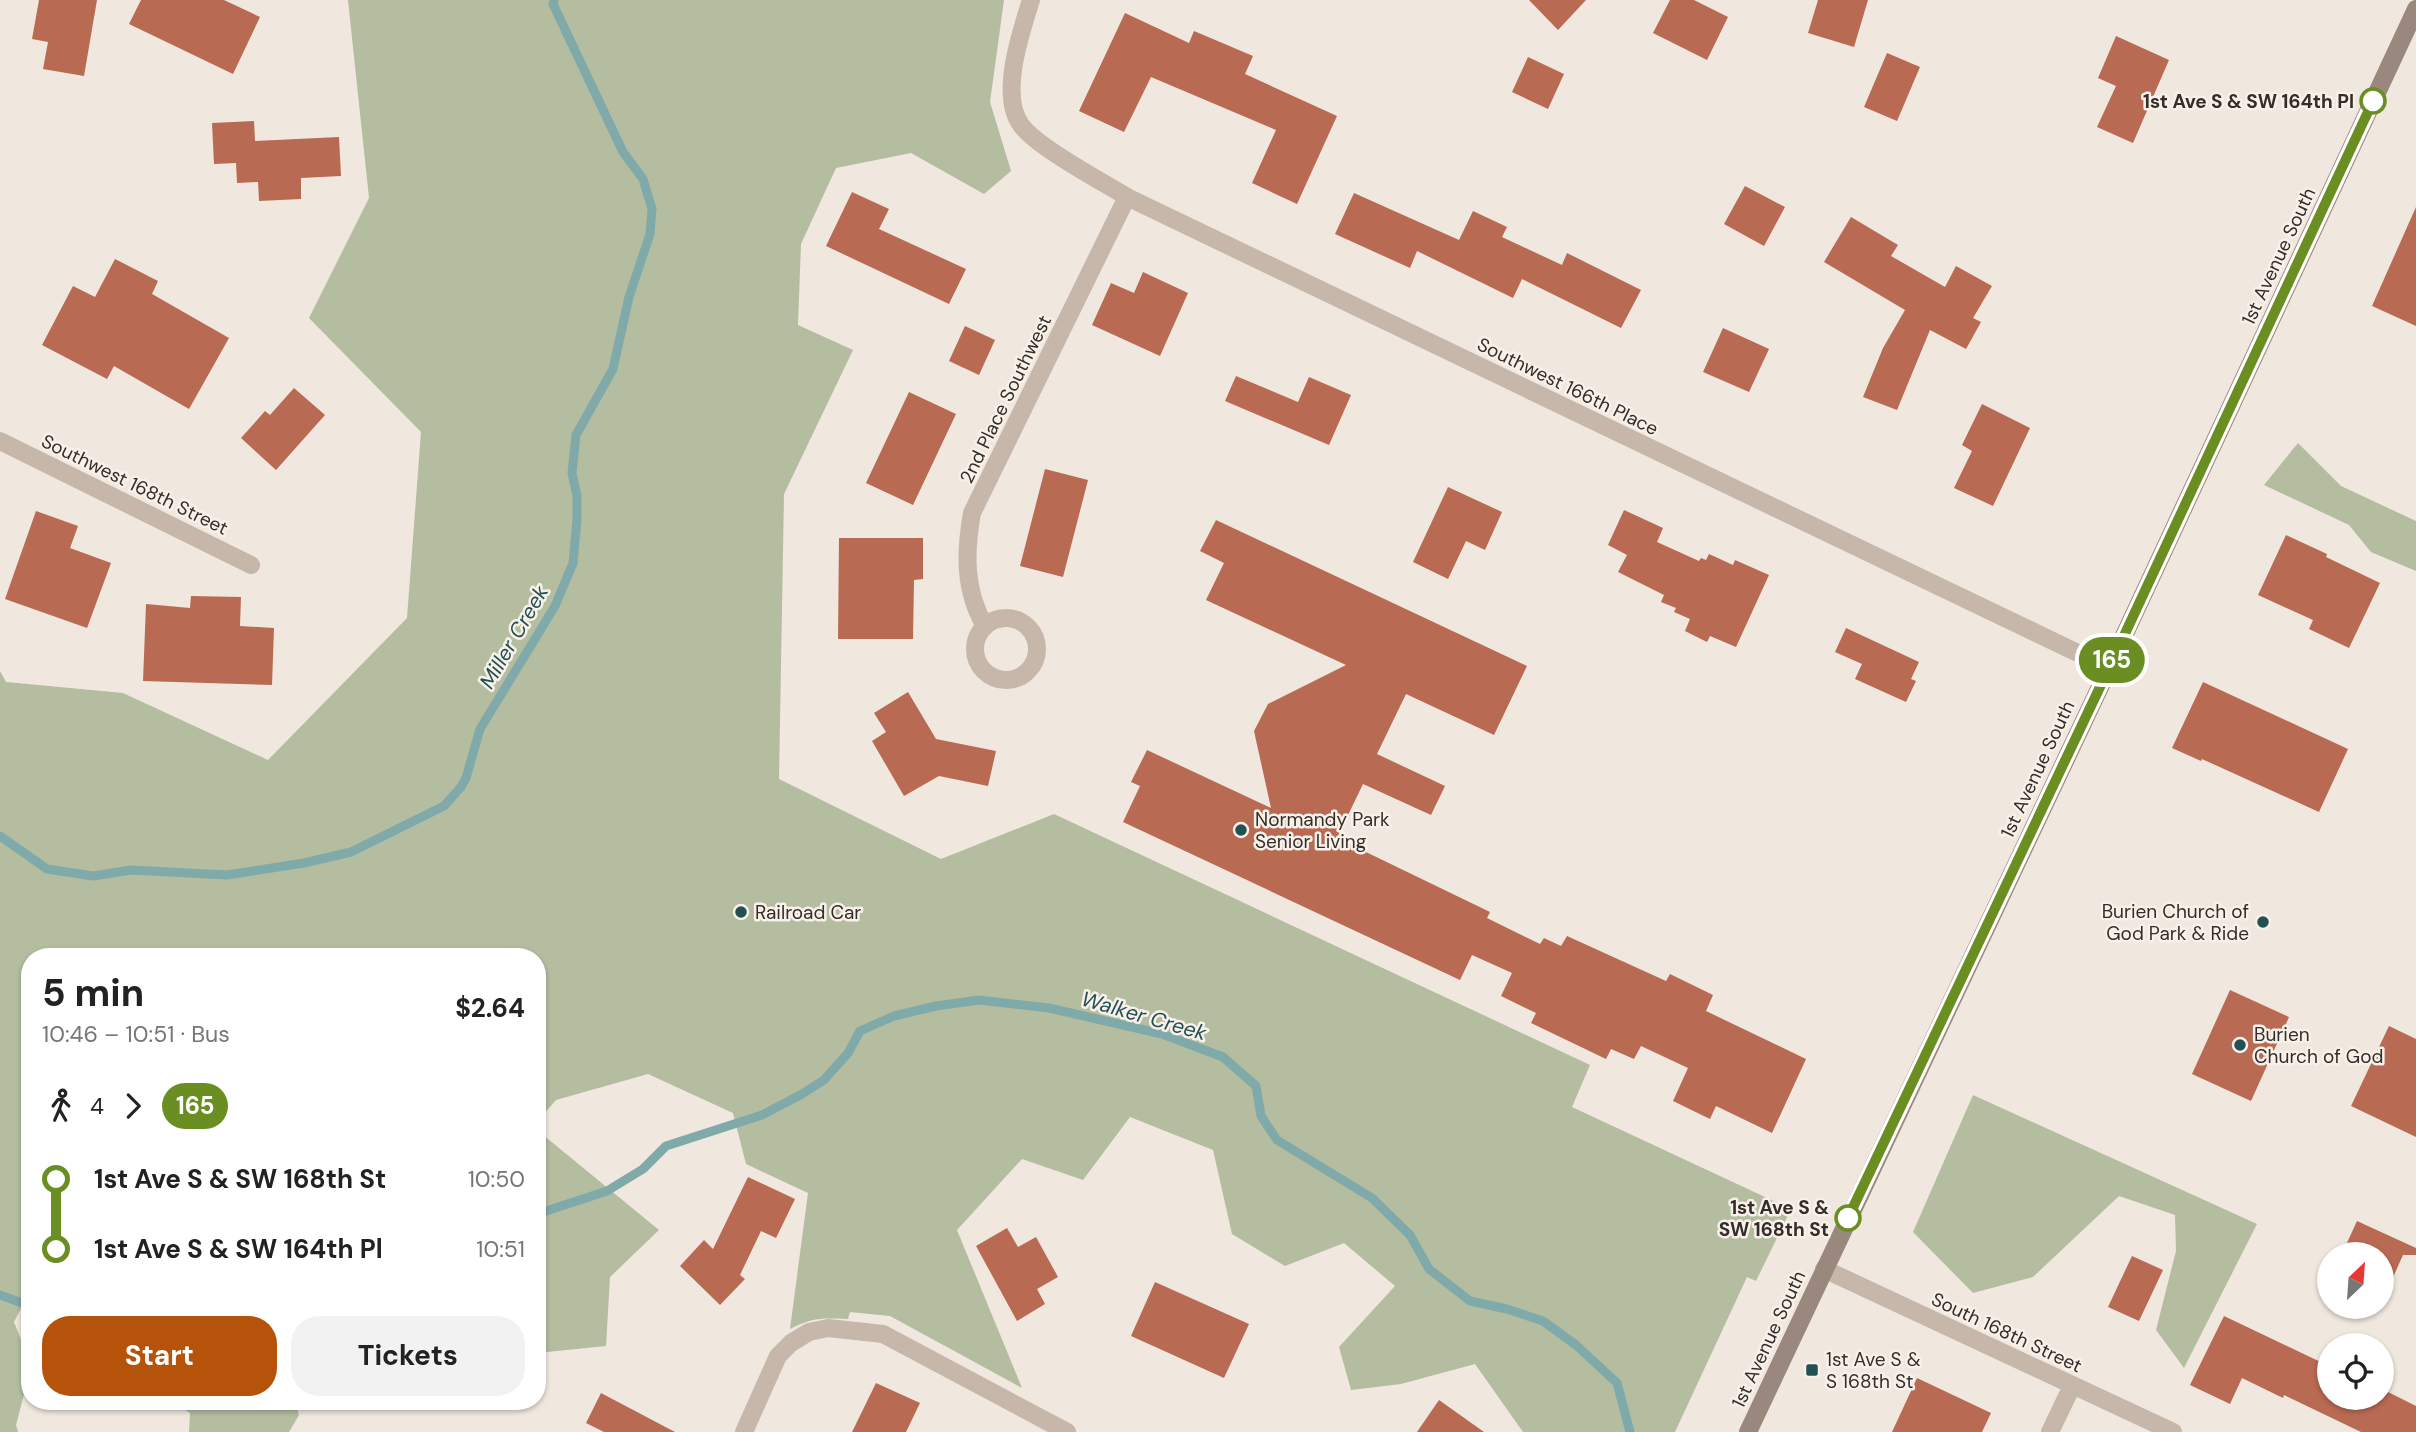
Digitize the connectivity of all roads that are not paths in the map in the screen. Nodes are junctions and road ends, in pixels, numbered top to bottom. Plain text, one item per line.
1 (1031, 0) edge
2 (2416, 9) edge
3 (1127, 197) junction
4 (0, 441) edge
5 (251, 565) dead end
6 (985, 626) dead end
7 (2109, 668) junction
8 (1824, 1269) junction
9 (2072, 1386) junction
10 (744, 1432) edge
11 (1067, 1432) edge
12 (1748, 1432) edge
13 (2050, 1432) edge
14 (2173, 1432) edge

1 - 3 street, Southwest 166th Place
2 - 7 main road, 1st Avenue South
3 - 6 street, 2nd Place Southwest
3 - 7 street, Southwest 166th Place
4 - 5 street, Southwest 168th Street
7 - 8 main road, 1st Avenue South
8 - 9 street, South 168th Street
8 - 12 main road, 1st Avenue South
9 - 13 street
9 - 14 street, South 168th Street
10 - 11 street

